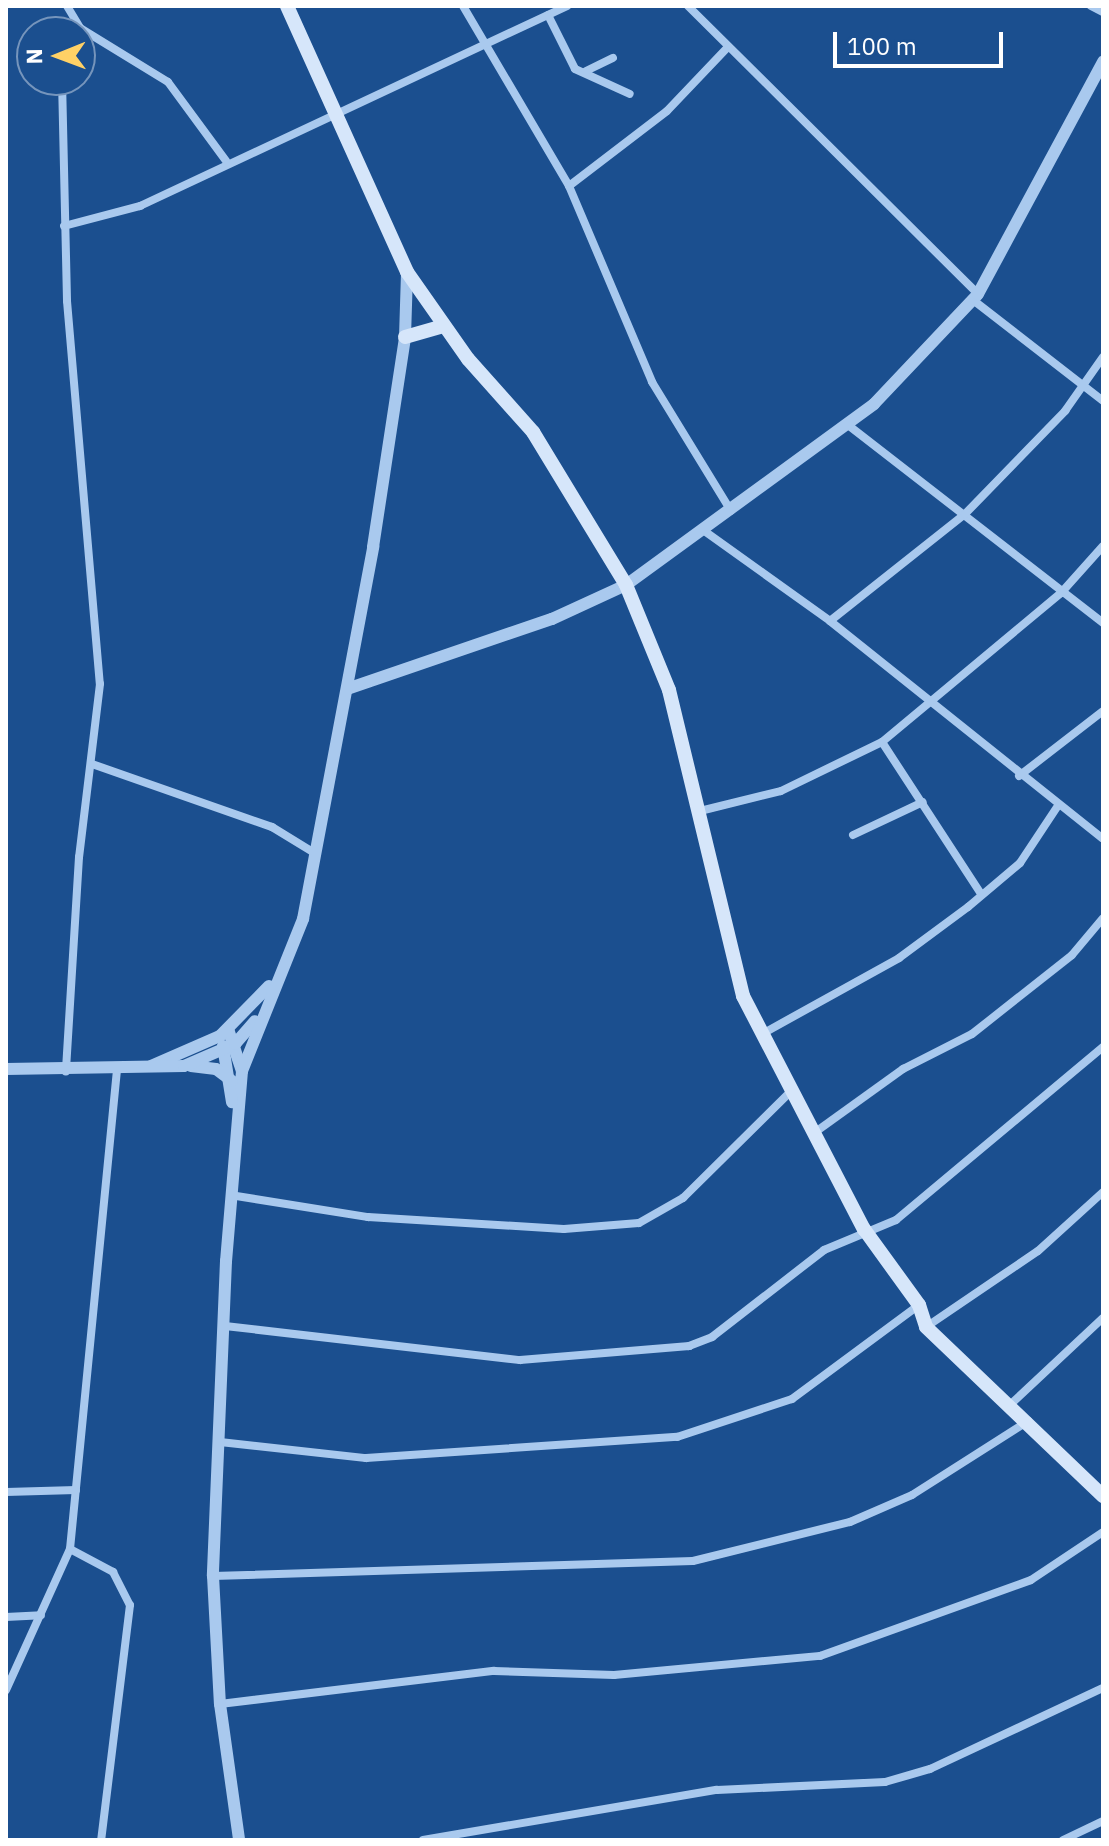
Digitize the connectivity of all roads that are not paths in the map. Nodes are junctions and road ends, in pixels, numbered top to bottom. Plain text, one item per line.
1 (287, 6) edge
2 (463, 6) edge
3 (567, 6) edge
4 (688, 6) edge
5 (1091, 6) edge
6 (1103, 12) edge
7 (548, 15) junction
8 (96, 40) edge
9 (488, 45) junction
10 (728, 47) junction
11 (613, 58) dead end
12 (1103, 62) edge
13 (581, 72) junction
14 (630, 94) dead end
15 (62, 96) edge
16 (337, 114) junction
17 (226, 161) junction
18 (569, 186) junction
19 (64, 226) junction
20 (407, 272) junction
21 (975, 297) junction
22 (443, 326) junction
23 (405, 337) junction
24 (1103, 357) edge
25 (1083, 388) junction
26 (1103, 401) edge
27 (848, 425) junction
28 (731, 511) junction
29 (965, 514) junction
30 (703, 530) junction
31 (1103, 546) edge
32 (626, 585) junction
33 (1061, 593) junction
34 (830, 621) junction
35 (1103, 623) edge
36 (347, 689) junction
37 (923, 701) junction
38 (1103, 711) edge
39 (882, 742) junction
40 (92, 764) junction
41 (1019, 776) junction
42 (923, 802) junction
43 (1057, 807) junction
44 (700, 811) junction
45 (853, 835) dead end
46 (1103, 839) edge
47 (316, 854) junction
48 (981, 894) junction
49 (1103, 918) edge
50 (274, 979) junction
51 (265, 1004) junction
52 (224, 1032) junction
53 (762, 1034) junction
54 (229, 1047) junction
55 (1103, 1047) edge
56 (184, 1066) junction
57 (6, 1069) edge
58 (117, 1070) junction
59 (140, 1070) junction
60 (66, 1072) junction
61 (237, 1076) junction
62 (791, 1091) junction
63 (814, 1133) junction
64 (1103, 1192) edge
65 (230, 1195) junction
66 (864, 1229) junction
67 (919, 1305) junction
68 (1103, 1318) edge
69 (225, 1326) junction
70 (926, 1327) junction
71 (1011, 1404) junction
72 (1029, 1421) junction
73 (220, 1442) junction
74 (76, 1490) junction
75 (6, 1492) edge
76 (1103, 1496) edge
77 (1103, 1532) edge
78 (70, 1549) junction
79 (213, 1576) junction
80 (41, 1615) junction
81 (6, 1617) edge
82 (1103, 1688) edge
83 (6, 1690) edge
84 (220, 1704) junction
85 (1103, 1821) edge
86 (101, 1840) edge
87 (239, 1840) edge
88 (423, 1840) edge
89 (1063, 1840) edge

1 - 16 main road
2 - 9 street
3 - 7 street
4 - 10 street
5 - 6 street
7 - 9 street
7 - 13 street
8 - 17 street
9 - 16 street
9 - 18 street
10 - 18 street
10 - 21 street
11 - 13 street
12 - 21 street
13 - 14 street
15 - 19 street
16 - 17 street
16 - 20 main road
17 - 19 street
18 - 28 street
19 - 40 street
20 - 22 main road
20 - 23 street
21 - 25 street
21 - 27 street
22 - 23 main road
22 - 32 main road
23 - 36 street
24 - 25 street
25 - 26 street
25 - 29 street
27 - 28 street
27 - 29 street
28 - 30 street
29 - 33 street
29 - 34 street
30 - 32 street
30 - 34 street
31 - 33 street
32 - 36 street
32 - 44 main road
33 - 35 street
33 - 37 street
34 - 37 street
36 - 47 street
37 - 39 street
37 - 41 street
38 - 41 street
39 - 42 street
39 - 44 street
40 - 47 street
40 - 60 street
41 - 43 street
42 - 45 street
42 - 48 street
43 - 46 street
43 - 48 street
44 - 53 main road
47 - 50 street
48 - 53 street
49 - 63 street
50 - 51 street
50 - 52 street
51 - 54 street
51 - 61 street
52 - 54 street
52 - 59 street
53 - 62 main road
54 - 56 street
54 - 61 street
55 - 66 street
56 - 59 street
56 - 61 street
57 - 60 street
58 - 59 street
58 - 60 street
58 - 74 street
61 - 65 street
62 - 63 main road
62 - 65 street
63 - 66 main road
64 - 70 street
65 - 69 street
66 - 67 main road
66 - 69 street
67 - 70 main road
67 - 73 street
68 - 71 street
69 - 73 street
70 - 71 main road
71 - 72 main road
72 - 76 main road
72 - 79 street
73 - 79 street
74 - 75 street
74 - 78 street
77 - 84 street
78 - 80 street
78 - 86 street
79 - 84 street
80 - 81 street
80 - 83 street
82 - 88 street
84 - 87 street
85 - 89 street

